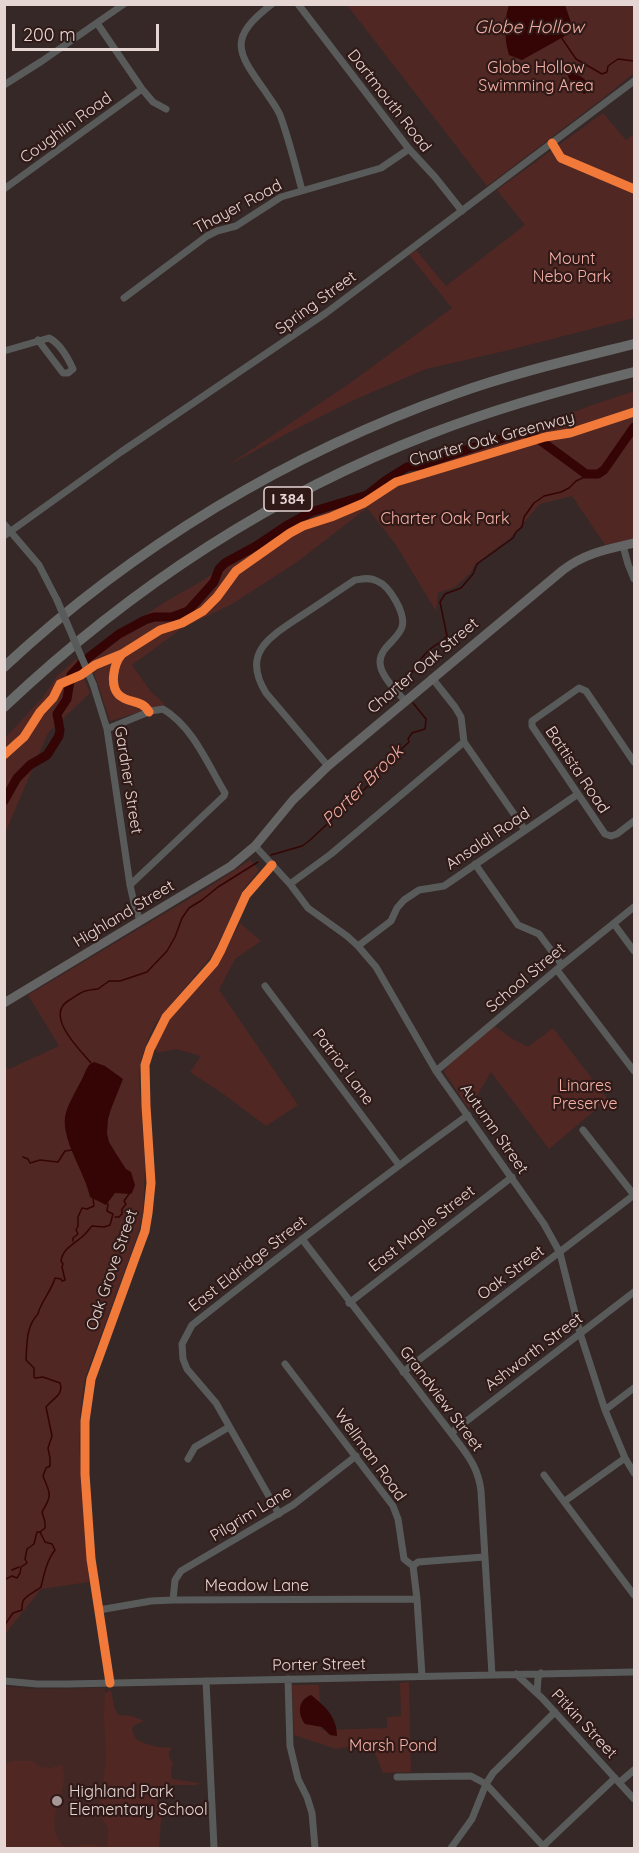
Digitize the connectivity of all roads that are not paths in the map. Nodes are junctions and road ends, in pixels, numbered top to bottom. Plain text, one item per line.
1 (124, 4) edge
2 (272, 4) edge
3 (298, 4) edge
4 (97, 23) junction
5 (634, 81) edge
6 (4, 85) edge
7 (142, 89) junction
8 (166, 109) dead end
9 (409, 149) junction
10 (4, 189) edge
11 (302, 190) junction
12 (462, 211) junction
13 (124, 298) dead end
14 (38, 340) junction
15 (632, 345) edge
16 (4, 351) edge
17 (634, 372) edge
18 (4, 524) edge
19 (8, 533) edge
20 (634, 543) edge
21 (623, 546) junction
22 (634, 579) edge
23 (4, 667) edge
24 (432, 678) junction
25 (405, 701) junction
26 (4, 707) edge
27 (107, 729) junction
28 (464, 742) junction
29 (634, 762) edge
30 (328, 766) junction
31 (578, 794) junction
32 (634, 821) edge
33 (525, 830) junction
34 (255, 846) junction
35 (475, 864) junction
36 (272, 865) junction
37 (290, 884) junction
38 (130, 885) junction
39 (634, 907) edge
40 (140, 921) junction
41 (614, 924) junction
42 (358, 946) junction
43 (634, 951) edge
44 (560, 968) junction
45 (265, 986) dead end
46 (4, 1003) edge
47 (436, 1071) junction
48 (634, 1071) edge
49 (468, 1115) junction
50 (583, 1130) dead end
51 (399, 1165) junction
52 (512, 1177) junction
53 (634, 1195) edge
54 (302, 1239) junction
55 (560, 1252) junction
56 (634, 1292) edge
57 (349, 1303) junction
58 (580, 1333) junction
59 (285, 1365) dead end
60 (403, 1372) junction
61 (634, 1388) edge
62 (605, 1410) junction
63 (229, 1427) junction
64 (451, 1432) junction
65 (356, 1456) junction
66 (625, 1458) junction
67 (188, 1459) dead end
68 (634, 1473) edge
69 (544, 1474) dead end
70 (565, 1501) junction
71 (279, 1514) junction
72 (484, 1557) junction
73 (413, 1566) junction
74 (634, 1595) edge
75 (417, 1599) junction
76 (173, 1600) junction
77 (99, 1610) junction
78 (634, 1672) edge
79 (541, 1673) junction
80 (516, 1674) junction
81 (492, 1675) junction
82 (423, 1676) junction
83 (288, 1678) junction
84 (4, 1681) edge
85 (206, 1682) junction
86 (110, 1683) junction
87 (537, 1693) junction
88 (555, 1712) junction
89 (634, 1770) edge
90 (397, 1777) dead end
91 (617, 1780) junction
92 (486, 1784) junction
93 (634, 1799) edge
94 (544, 1847) edge
95 (214, 1848) edge
96 (315, 1848) edge
97 (451, 1848) edge

1 - 4 street
2 - 11 street
3 - 9 street, Dartmouth Road
4 - 6 street
4 - 7 street
5 - 12 street, Spring Street
7 - 8 street
7 - 10 street, Coughlin Road
9 - 11 street, Thayer Road
9 - 12 street, Dartmouth Road
11 - 13 street, Thayer Road
12 - 19 street, Spring Street
14 - 14 street
14 - 16 street
15 - 23 highway, I 384
17 - 26 highway, I 384
18 - 19 street, Gardner Street
19 - 27 street, Gardner Street, bridge
20 - 21 main road, Charter Oak Street
21 - 22 street
21 - 24 main road, Charter Oak Street
24 - 25 main road, Charter Oak Street
24 - 28 street
25 - 30 main road, Charter Oak Street
25 - 30 street
27 - 38 street, Gardner Street
27 - 38 street
28 - 33 street
28 - 37 street
29 - 31 street, Battista Road
30 - 34 main road, Charter Oak Street
31 - 32 street, Battista Road
31 - 33 street, Ansaldi Road
33 - 35 street, Ansaldi Road
34 - 36 street, Autumn Street
34 - 40 main road, Highland Street
35 - 42 street, Ansaldi Road
35 - 44 street
36 - 37 street, Autumn Street
36 - 77 street, Oak Grove Street
37 - 42 street, Autumn Street
38 - 40 street, Gardner Street
39 - 41 street, School Street
40 - 46 main road, Highland Street
41 - 43 street
41 - 44 street, School Street
42 - 47 street, Autumn Street
44 - 47 street, School Street
44 - 48 street
45 - 51 street, Patriot Lane
47 - 49 street, Autumn Street
49 - 51 street, East Eldridge Street
49 - 52 street, Autumn Street
50 - 53 street
51 - 54 street, East Eldridge Street
52 - 55 street, Autumn Street
52 - 57 street, East Maple Street
53 - 55 street, Oak Street
54 - 57 street, Grandview Street
54 - 63 street, East Eldridge Street
55 - 58 street, Autumn Street
55 - 60 street, Oak Street
56 - 58 street, Ashworth Street
57 - 60 street, Grandview Street
58 - 62 street, Autumn Street
58 - 64 street, Ashworth Street
59 - 65 street, Wellman Road
60 - 64 street, Grandview Street
61 - 62 street
62 - 66 street, Autumn Street
63 - 67 street
63 - 71 street, East Eldridge Street
64 - 72 street, Grandview Street
65 - 71 street, Pilgrim Lane
65 - 73 street, Wellman Road
66 - 68 street, Autumn Street
66 - 70 street
69 - 70 street
70 - 74 street
71 - 76 street, Pilgrim Lane
72 - 73 street
72 - 81 street, Grandview Street
73 - 75 street, Wellman Road
75 - 76 street, Meadow Lane
75 - 82 street, Wellman Road
76 - 77 street, Meadow Lane
77 - 86 street, Oak Grove Street
78 - 79 street, Porter Street
79 - 80 street, Porter Street
79 - 87 street, Pitkin Street
80 - 81 street, Porter Street
80 - 87 street, Pitkin Street
81 - 82 street, Porter Street
82 - 83 street, Porter Street
83 - 85 street, Porter Street
83 - 96 street
84 - 86 street, Porter Street
85 - 86 street, Porter Street
85 - 95 street
87 - 88 street, Pitkin Street
88 - 91 street, Pitkin Street
88 - 92 street
89 - 91 street
90 - 92 street
91 - 93 street, Pitkin Street
91 - 94 street
92 - 94 street
92 - 97 street

